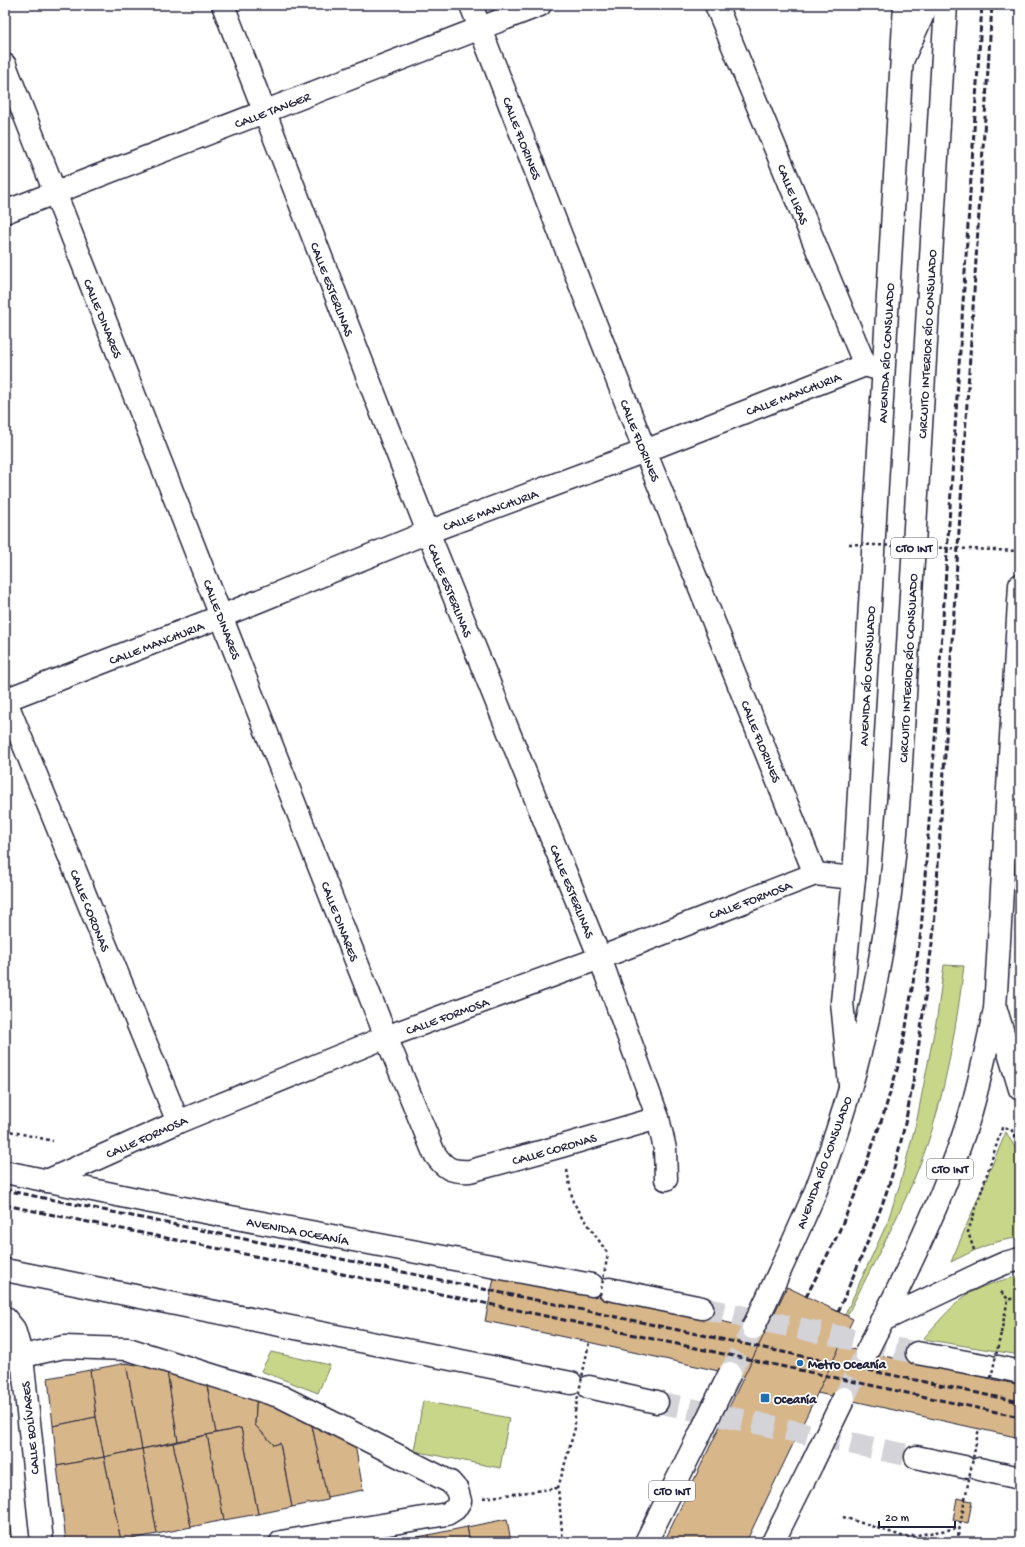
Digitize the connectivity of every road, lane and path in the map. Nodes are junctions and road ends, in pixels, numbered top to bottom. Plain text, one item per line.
1 (222, 5) edge
2 (471, 5) edge
3 (540, 5) edge
4 (716, 5) edge
5 (906, 5) edge
6 (927, 5) edge
7 (946, 5) edge
8 (480, 29) junction
9 (902, 61) junction
10 (5, 65) edge
11 (264, 112) junction
12 (55, 193) junction
13 (5, 212) edge
14 (874, 368) junction
15 (646, 451) junction
16 (428, 532) junction
17 (849, 544) dead end
18 (1020, 551) edge
19 (1020, 585) edge
20 (1019, 613) edge
21 (222, 616) junction
22 (5, 700) edge
23 (815, 874) junction
24 (854, 878) junction
25 (600, 958) junction
26 (996, 1009) junction
27 (386, 1037) junction
28 (850, 1086) junction
29 (1020, 1088) edge
30 (658, 1118) junction
31 (178, 1122) junction
32 (5, 1130) edge
33 (53, 1140) dead end
34 (1020, 1143) edge
35 (562, 1146) junction
36 (448, 1169) joint
37 (5, 1172) edge
38 (666, 1179) dead end
39 (46, 1181) junction
40 (1020, 1259) edge
41 (5, 1270) edge
42 (982, 1273) junction
43 (600, 1290) junction
44 (1020, 1299) edge
45 (702, 1308) tunnel mouth
46 (5, 1318) edge
47 (880, 1325) junction
48 (753, 1328) tunnel mouth
49 (589, 1343) dead end
50 (917, 1352) tunnel mouth
51 (866, 1353) tunnel mouth
52 (13, 1358) edge
53 (992, 1371) junction
54 (1020, 1372) edge
55 (730, 1373) tunnel mouth
56 (844, 1398) tunnel mouth
57 (658, 1402) tunnel mouth
58 (979, 1428) dead end
59 (916, 1457) tunnel mouth
60 (1020, 1478) edge
61 (558, 1488) junction
62 (460, 1501) junction
63 (843, 1517) dead end
64 (960, 1528) junction
65 (958, 1540) edge
66 (42, 1542) edge
67 (281, 1542) edge
68 (563, 1542) edge
69 (646, 1542) edge
70 (773, 1542) edge

1 - 11 main road, CALLE ESTERLINAS
2 - 8 main road, CALLE FLORINES
3 - 8 main road, CALLE TANGER
4 - 14 main road, CALLE LIRAS
5 - 9 main road, AVENIDA RÍO CONSULADO / CTO INT
6 - 9 main road
7 - 28 main road, CIRCUITO INTERIOR RÍO CONSULADO / CTO INT
8 - 11 main road, CALLE TANGER
8 - 15 main road, CALLE FLORINES
9 - 14 main road, AVENIDA RÍO CONSULADO / CTO INT
10 - 12 main road, CALLE DINARES
11 - 12 main road, CALLE TANGER
11 - 16 main road, CALLE ESTERLINAS
12 - 13 main road, CALLE TANGER
12 - 21 main road, CALLE DINARES
14 - 15 main road, CALLE MANCHURIA
14 - 24 main road, AVENIDA RÍO CONSULADO / CTO INT
15 - 16 main road, CALLE MANCHURIA
15 - 23 main road, CALLE FLORINES
16 - 21 main road, CALLE MANCHURIA
16 - 25 main road, CALLE ESTERLINAS
17 - 18 path, bridge
19 - 20 main road, CTO INT
20 - 26 main road, CTO INT
21 - 22 main road, CALLE MANCHURIA
21 - 27 main road, CALLE DINARES
22 - 31 main road, CALLE CORONAS
23 - 24 main road, CALLE FORMOSA
23 - 25 main road, CALLE FORMOSA
24 - 28 main road, AVENIDA RÍO CONSULADO / CTO INT
25 - 27 main road, CALLE FORMOSA
25 - 30 main road, CALLE ESTERLINAS
26 - 29 main road
26 - 47 main road, CTO INT
27 - 31 main road, CALLE FORMOSA
27 - 36 main road, CALLE DINARES
28 - 48 main road, AVENIDA RÍO CONSULADO / CTO INT, bridge
30 - 35 main road, CALLE CORONAS
30 - 38 main road, CALLE ESTERLINAS
31 - 39 main road, CALLE FORMOSA
32 - 33 path
34 - 42 path
35 - 36 main road, CALLE CORONAS
35 - 43 path, bridge
37 - 39 main road, AVENIDA OCEANÍA
39 - 43 main road, AVENIDA OCEANÍA
40 - 42 main road
41 - 57 main road
42 - 47 main road
43 - 45 main road, AVENIDA OCEANÍA
44 - 53 path, bridge
46 - 52 main road, CALLE BOLÍVARES
47 - 51 main road, CTO INT, bridge
49 - 61 path, bridge
50 - 53 main road
52 - 62 main road
52 - 66 main road, CALLE BOLÍVARES
53 - 54 main road
55 - 69 main road, CTO INT, bridge
56 - 70 main road, bridge
58 - 64 path, bridge
59 - 60 main road
61 - 62 path
61 - 68 path
62 - 67 main road
63 - 64 path
64 - 65 path

